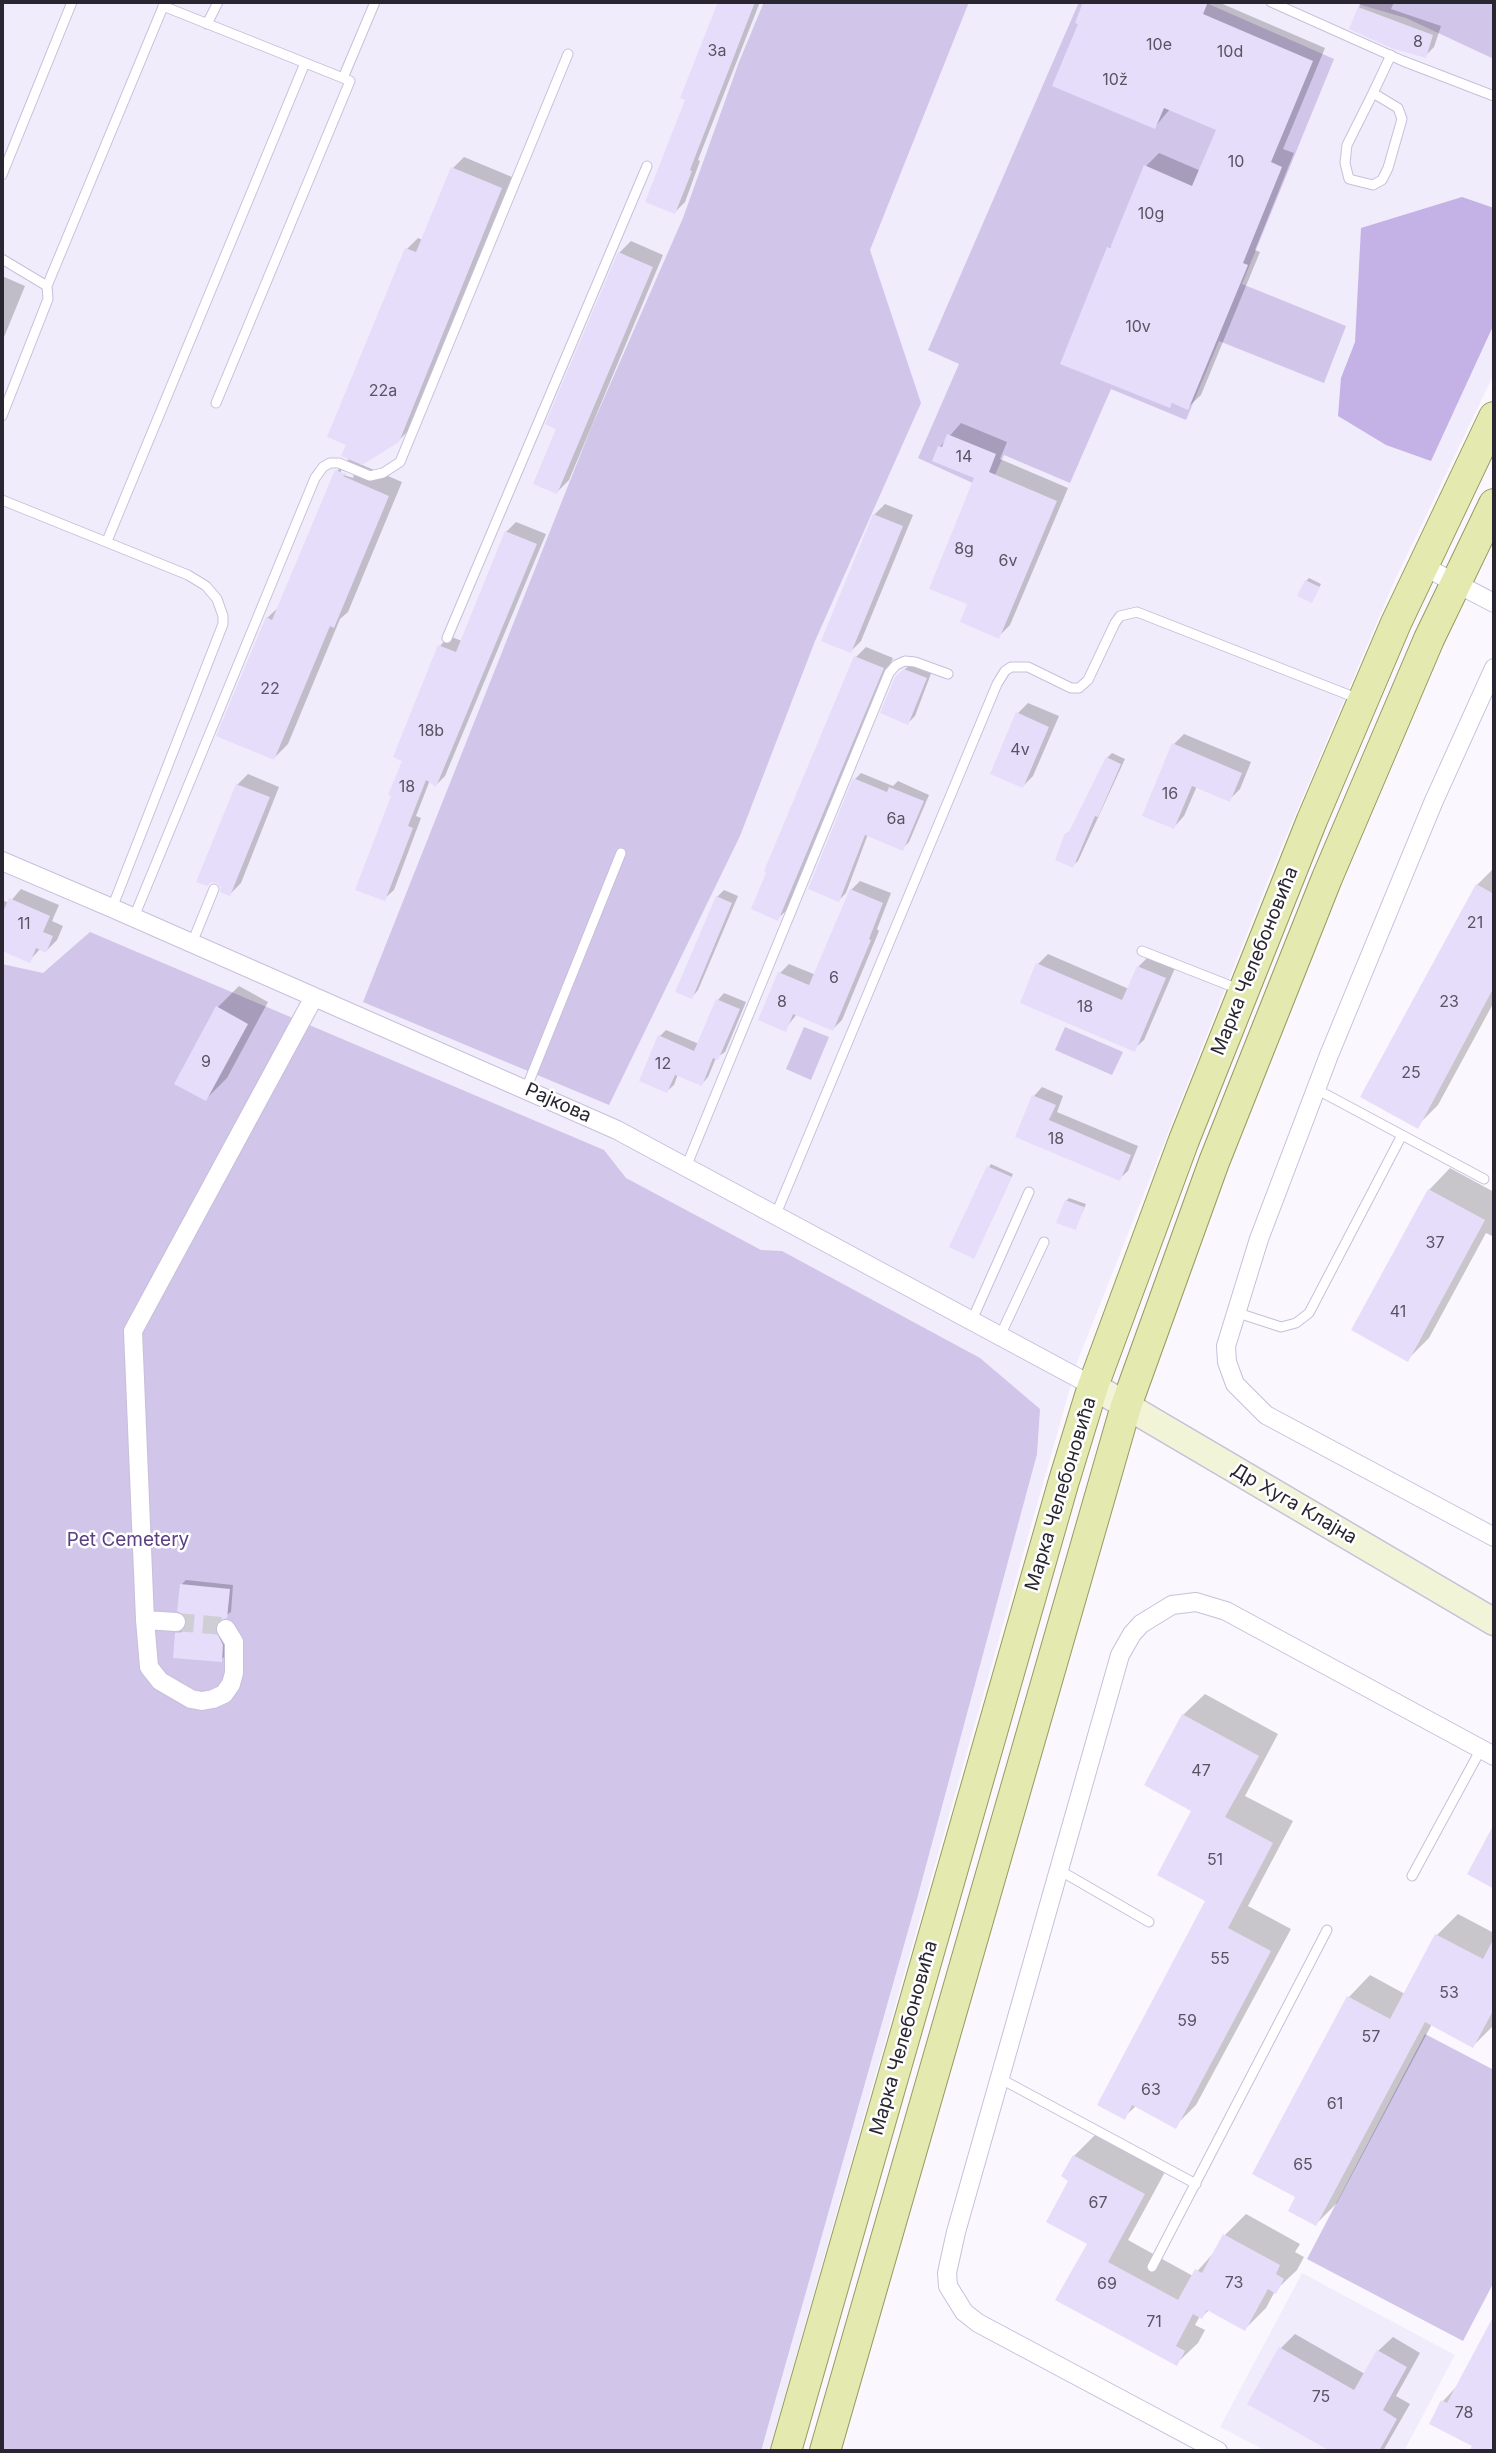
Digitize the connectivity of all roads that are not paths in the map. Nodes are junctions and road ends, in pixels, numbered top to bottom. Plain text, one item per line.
1 (72, 2) edge
2 (218, 2) edge
3 (374, 2) edge
4 (1271, 2) edge
5 (164, 4) edge
6 (207, 24) junction
7 (568, 54) dead end
8 (1391, 55) junction
9 (305, 63) junction
10 (343, 78) junction
11 (1373, 93) junction
12 (1494, 96) edge
13 (647, 166) dead end
14 (2, 175) edge
15 (2, 259) edge
16 (47, 286) junction
17 (216, 403) dead end
18 (2, 416) edge
19 (1494, 417) edge
20 (2, 500) edge
21 (1494, 504) edge
22 (107, 541) junction
23 (1423, 566) junction
24 (1456, 583) junction
25 (1494, 603) edge
26 (447, 638) dead end
27 (1494, 668) edge
28 (948, 674) dead end
29 (1363, 700) junction
30 (621, 853) dead end
31 (2, 861) edge
32 (214, 889) dead end
33 (112, 908) junction
34 (134, 917) junction
35 (192, 943) junction
36 (1142, 951) dead end
37 (1243, 991) junction
38 (314, 997) junction
39 (526, 1089) junction
40 (1316, 1089) junction
41 (1402, 1135) junction
42 (686, 1167) junction
43 (1484, 1179) dead end
44 (1029, 1192) dead end
45 (776, 1214) junction
46 (1044, 1242) dead end
47 (1235, 1312) junction
48 (972, 1320) junction
49 (1000, 1336) junction
50 (1093, 1386) junction
51 (1126, 1406) junction
52 (1494, 1537) edge
53 (145, 1620) junction
54 (176, 1622) tunnel mouth
55 (1494, 1622) edge
56 (226, 1629) dead end
57 (1488, 1752) edge
58 (1059, 1870) junction
59 (1412, 1876) dead end
60 (1149, 1922) dead end
61 (1328, 1930) dead end
62 (1001, 2079) junction
63 (1196, 2183) junction
64 (1152, 2267) dead end
65 (786, 2451) edge
66 (825, 2451) edge
67 (1218, 2451) edge

1 - 14 lane
2 - 6 lane
3 - 10 lane
4 - 8 lane
5 - 6 lane
5 - 16 lane
6 - 9 lane
7 - 34 lane
8 - 11 lane
8 - 12 lane
9 - 10 lane
9 - 22 lane
10 - 17 lane
11 - 11 lane
13 - 26 lane
15 - 16 lane
16 - 18 lane
19 - 23 main road, Марка Челебоновића
20 - 22 lane
21 - 24 main road, Марка Челебоновића
22 - 33 lane
23 - 24 street
23 - 29 main road, Марка Челебоновића
24 - 25 street
24 - 51 main road, Марка Челебоновића
27 - 40 street
28 - 42 lane
29 - 37 main road, Марка Челебоновића
29 - 45 lane
30 - 39 lane
31 - 33 street, Рајкова
32 - 35 lane
33 - 34 street, Рајкова
34 - 35 street, Рајкова
35 - 38 street, Рајкова
36 - 37 lane
37 - 50 main road, Марка Челебоновића
38 - 39 street, Рајкова
38 - 53 street
39 - 42 street, Рајкова
40 - 41 lane
40 - 47 street
41 - 43 lane
41 - 47 lane
42 - 45 street, Рајкова
44 - 48 lane
45 - 48 street, Рајкова
46 - 49 lane
47 - 52 street
48 - 49 street, Рајкова
49 - 50 street, Рајкова
50 - 51 main road, Др Хуга Клајна
50 - 65 main road, Марка Челебоновића
51 - 55 main road, Др Хуга Клајна
51 - 66 main road, Марка Челебоновића
53 - 54 street
53 - 56 street
57 - 58 street
57 - 59 lane
58 - 60 lane
58 - 62 street
61 - 63 lane
62 - 63 lane
62 - 67 street
63 - 64 lane

